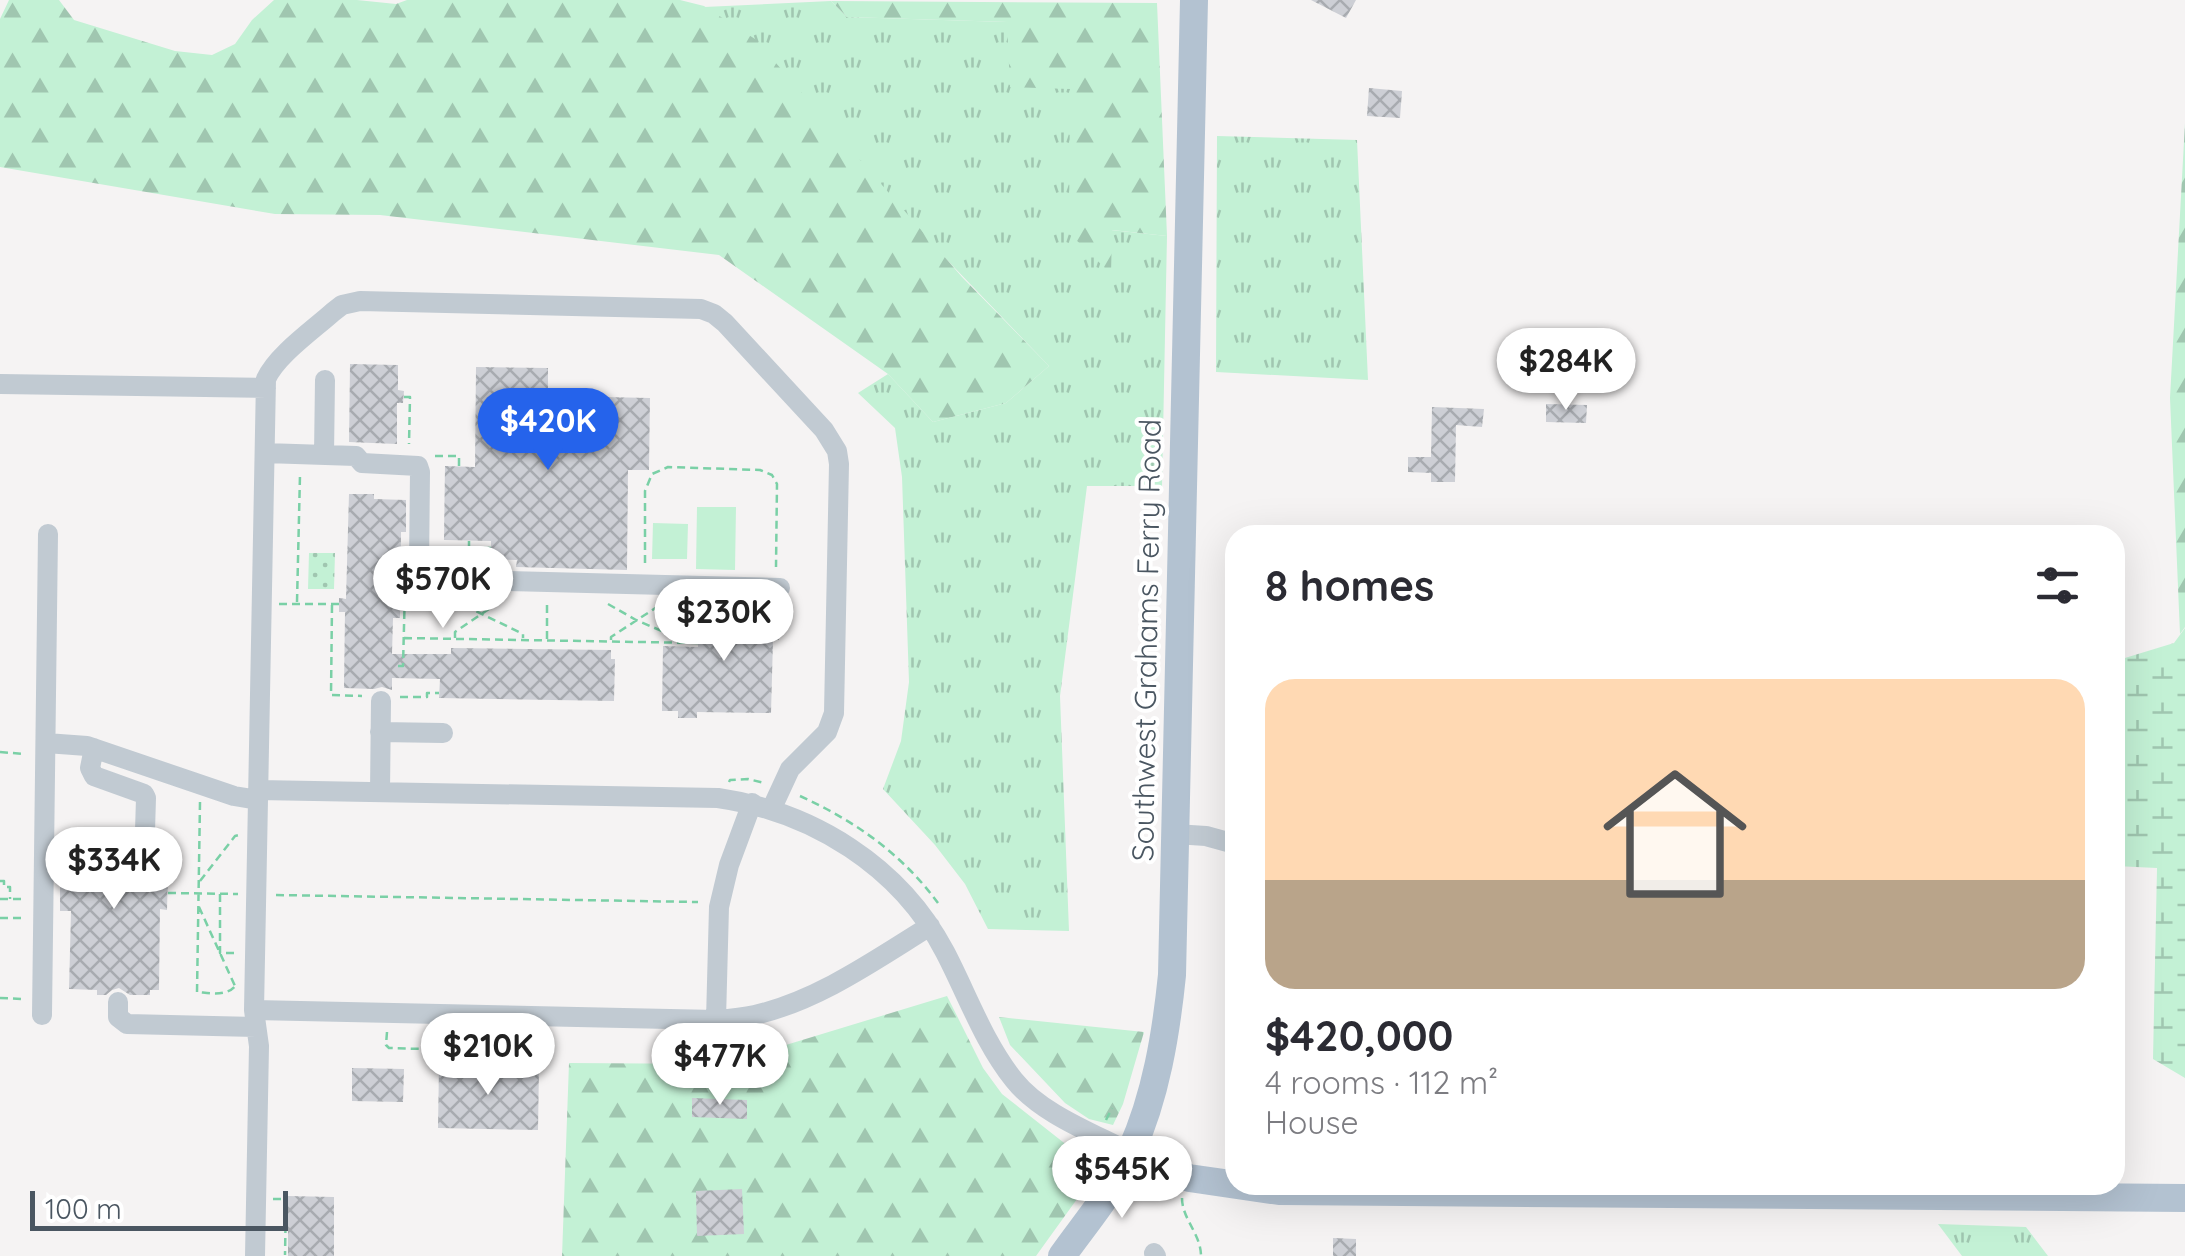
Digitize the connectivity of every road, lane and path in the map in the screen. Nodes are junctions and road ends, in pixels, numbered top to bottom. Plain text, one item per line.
1 (1194, 0) edge
2 (325, 380) dead end
3 (0, 384) edge
4 (266, 388) junction
5 (404, 396) dead end
6 (265, 453) junction
7 (300, 454) junction
8 (324, 455) junction
9 (408, 460) junction
10 (459, 467) dead end
11 (48, 534) dead end
12 (469, 548) dead end
13 (491, 548) dead end
14 (538, 582) junction
15 (405, 584) dead end
16 (604, 584) junction
17 (644, 584) junction
18 (691, 586) junction
19 (778, 587) joint
20 (452, 599) dead end
21 (297, 603) junction
22 (332, 604) junction
23 (339, 604) dead end
24 (277, 607) dead end
25 (690, 611) junction
26 (709, 611) dead end
27 (482, 614) junction
28 (636, 620) junction
29 (404, 638) junction
30 (455, 639) junction
31 (523, 640) junction
32 (547, 640) junction
33 (610, 642) junction
34 (690, 643) junction
35 (698, 643) dead end
36 (398, 666) dead end
37 (439, 693) dead end
38 (380, 698) junction
39 (380, 732) junction
40 (443, 734) dead end
41 (46, 742) junction
42 (94, 748) junction
43 (380, 792) junction
44 (258, 795) junction
45 (201, 796) dead end
46 (761, 806) junction
47 (145, 830) dead end
48 (241, 834) dead end
49 (1175, 834) junction
50 (1225, 841) edge
51 (0, 881) edge
52 (198, 883) junction
53 (168, 893) dead end
54 (198, 894) junction
55 (220, 894) junction
56 (256, 894) junction
57 (10, 899) dead end
58 (198, 905) junction
59 (930, 926) junction
60 (220, 953) junction
61 (238, 965) dead end
62 (238, 978) dead end
63 (235, 986) junction
64 (0, 998) edge
65 (118, 1002) dead end
66 (35, 1008) joint
67 (255, 1018) junction
68 (716, 1020) junction
69 (382, 1029) dead end
70 (429, 1029) dead end
71 (482, 1030) dead end
72 (484, 1067) dead end
73 (1131, 1152) junction
74 (1189, 1178) junction
75 (1225, 1183) edge
76 (2125, 1195) edge
77 (267, 1196) dead end
78 (2185, 1198) edge
79 (285, 1255) edge
80 (254, 1256) edge
81 (1062, 1256) edge
82 (1201, 1256) edge

1 - 49 main road, Southwest Grahams Ferry Road
2 - 8 lane
3 - 4 lane
4 - 6 lane
4 - 46 lane
5 - 9 path
6 - 7 lane
6 - 44 lane
7 - 8 lane
7 - 21 path
8 - 9 lane
9 - 10 path
9 - 14 lane
11 - 41 lane
12 - 13 path
14 - 16 lane
14 - 27 path
14 - 32 path
15 - 29 path
16 - 17 lane
16 - 28 path
17 - 18 lane
17 - 19 path
18 - 19 lane
18 - 25 path
18 - 28 path
20 - 27 path
21 - 22 path
21 - 24 path
22 - 23 path
22 - 38 path
25 - 26 path
25 - 34 path
27 - 30 path
27 - 31 path
28 - 33 path
28 - 34 path
29 - 30 path
29 - 36 path
30 - 31 path
31 - 32 path
32 - 33 path
33 - 34 path
34 - 35 path
37 - 38 path
38 - 39 lane
39 - 40 lane
39 - 43 lane
41 - 42 lane
41 - 66 lane
42 - 44 lane
42 - 47 lane
43 - 44 lane
43 - 46 lane
44 - 56 lane
45 - 52 path
46 - 59 lane
46 - 68 lane
48 - 52 path
49 - 50 lane
49 - 73 main road, Southwest Grahams Ferry Road
51 - 57 path
52 - 54 path
53 - 54 path
54 - 55 path
54 - 58 path
55 - 56 path
55 - 60 path
56 - 67 lane
58 - 60 path
58 - 63 path
59 - 68 lane
59 - 73 lane
60 - 61 path
60 - 63 path
62 - 63 path
64 - 66 path
65 - 67 lane
67 - 68 lane
67 - 80 lane
69 - 70 path
71 - 72 path
73 - 74 main road
73 - 81 main road, Southwest Grahams Ferry Road
74 - 75 main road
74 - 82 path
76 - 78 main road
77 - 79 path

